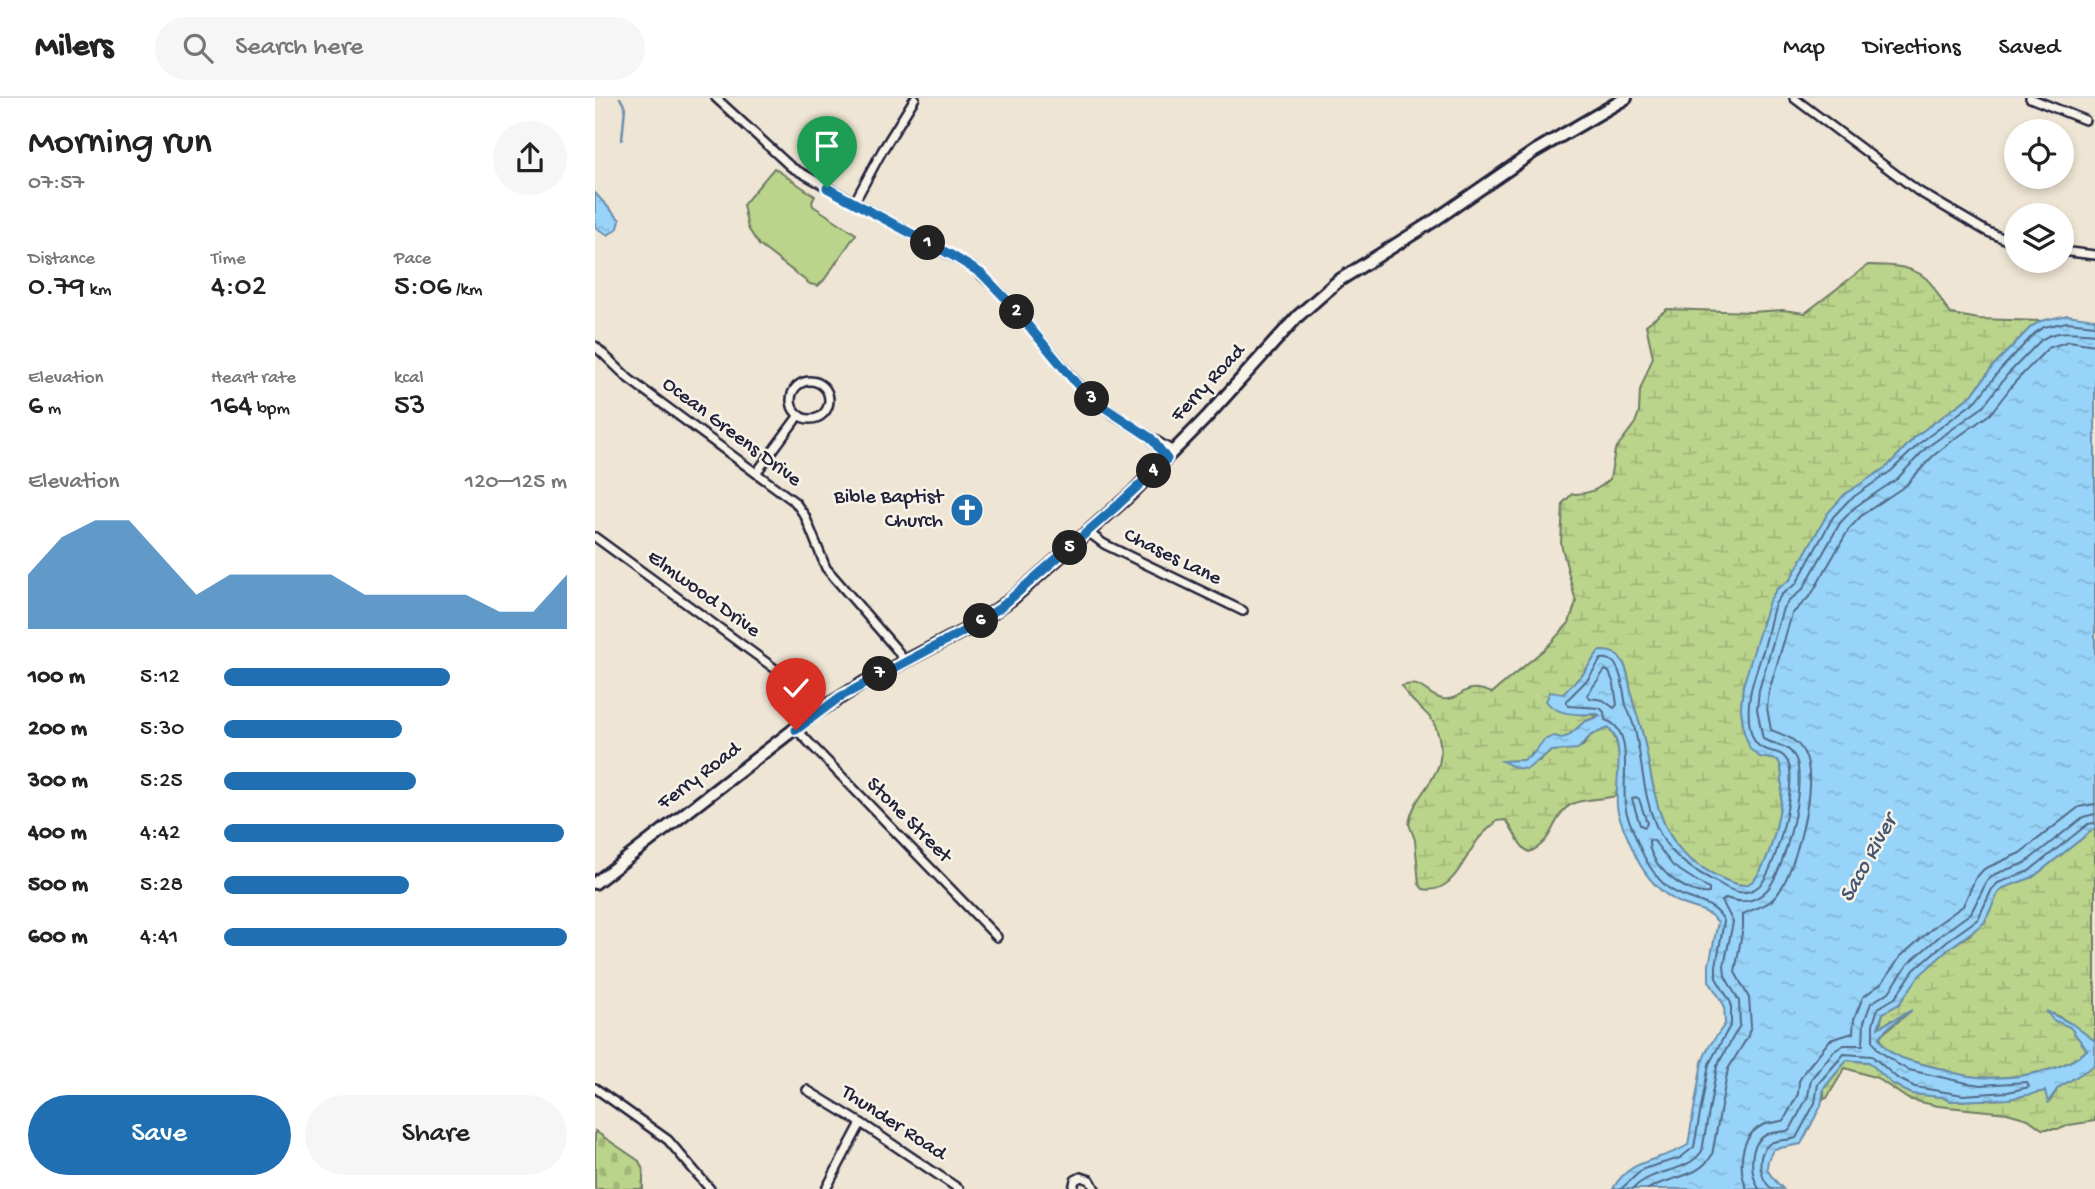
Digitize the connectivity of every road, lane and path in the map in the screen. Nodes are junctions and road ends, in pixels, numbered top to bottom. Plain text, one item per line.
1 (716, 98) edge
2 (915, 98) edge
3 (1626, 98) edge
4 (1794, 98) edge
5 (2030, 98) edge
6 (2085, 120) dead end
7 (854, 203) junction
8 (2004, 239) edge
9 (2074, 253) edge
10 (2095, 255) edge
11 (595, 345) edge
12 (799, 415) junction
13 (1170, 455) junction
14 (757, 472) junction
15 (1088, 532) junction
16 (595, 537) edge
17 (1243, 611) dead end
18 (904, 662) junction
19 (823, 708) junction
20 (795, 728) junction
21 (595, 883) edge
22 (997, 937) dead end
23 (595, 1088) edge
24 (807, 1090) dead end
25 (861, 1123) junction
26 (710, 1189) edge
27 (825, 1189) edge
28 (959, 1189) edge
29 (1073, 1189) edge
30 (1095, 1189) edge

1 - 7 street
2 - 7 street
3 - 13 main road, Ferry Road
4 - 8 street
5 - 6 street
7 - 13 street
9 - 10 street
11 - 14 street, Ocean Greens Drive
12 - 12 street
12 - 14 street
13 - 15 main road, Ferry Road
14 - 18 street, Ocean Greens Drive
15 - 17 street, Chases Lane
15 - 18 main road, Ferry Road
16 - 19 street, Elmwood Drive
18 - 19 main road, Ferry Road
19 - 20 main road, Ferry Road
20 - 21 main road, Ferry Road
20 - 22 street, Stone Street
23 - 26 street
24 - 25 street, Thunder Road
25 - 27 street
25 - 28 street, Thunder Road
29 - 30 street

